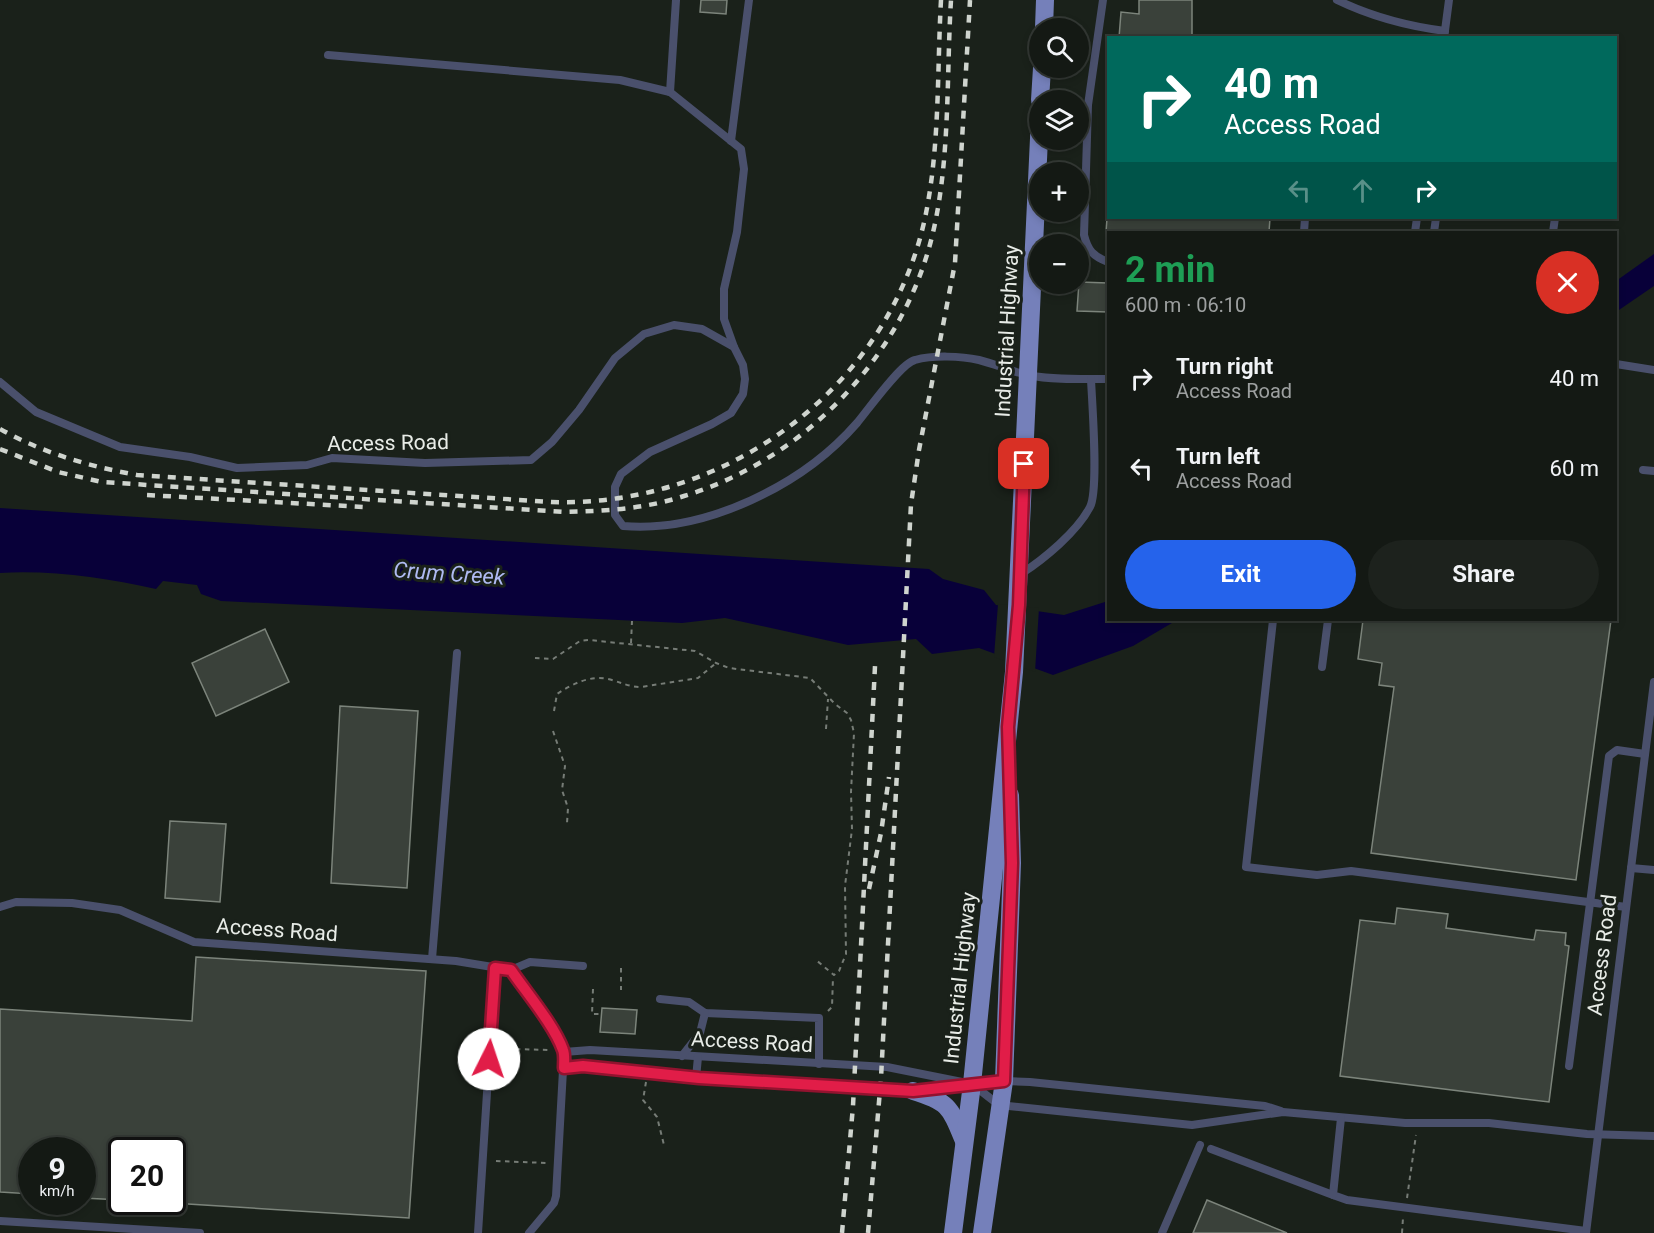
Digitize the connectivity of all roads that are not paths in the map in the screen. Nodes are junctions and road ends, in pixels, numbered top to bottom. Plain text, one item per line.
1 (676, 0) edge
2 (749, 0) edge
3 (1045, 0) edge
4 (1103, 0) edge
5 (1337, 0) edge
6 (1449, 0) edge
7 (1044, 18) edge
8 (1444, 34) edge
9 (328, 55) dead end
10 (670, 92) junction
11 (731, 141) junction
12 (1038, 150) edge
13 (1107, 262) edge
14 (734, 347) junction
15 (1617, 364) edge
16 (1654, 370) edge
17 (1028, 375) junction
18 (1091, 379) junction
19 (1107, 379) edge
20 (0, 382) edge
21 (1643, 470) dead end
22 (1654, 471) edge
23 (1020, 575) junction
24 (1273, 621) edge
25 (1328, 621) edge
26 (457, 653) dead end
27 (1322, 667) dead end
28 (1654, 682) edge
29 (1652, 723) edge
30 (1008, 727) junction
31 (1645, 754) junction
32 (1631, 868) junction
33 (1654, 870) edge
34 (1590, 903) junction
35 (0, 907) edge
36 (1626, 907) junction
37 (432, 960) junction
38 (583, 966) dead end
39 (495, 968) junction
40 (511, 970) junction
41 (660, 999) dead end
42 (705, 1013) junction
43 (564, 1052) junction
44 (682, 1056) junction
45 (698, 1057) junction
46 (819, 1064) junction
47 (1569, 1066) dead end
48 (564, 1068) junction
49 (696, 1078) junction
50 (1004, 1081) junction
51 (972, 1084) junction
52 (913, 1091) junction
53 (999, 1105) junction
54 (1283, 1112) junction
55 (1341, 1118) junction
56 (1598, 1135) junction
57 (1654, 1136) edge
58 (964, 1142) junction
59 (1200, 1145) dead end
60 (1212, 1149) dead end
61 (1333, 1196) junction
62 (0, 1221) edge
63 (1586, 1232) edge
64 (200, 1233) edge
65 (478, 1233) edge
66 (529, 1233) edge
67 (953, 1233) edge
68 (982, 1233) edge
69 (1162, 1233) edge

1 - 10 lane
2 - 11 lane
3 - 7 main road
4 - 13 lane
5 - 8 lane
6 - 8 lane
9 - 10 lane
10 - 11 lane
11 - 14 lane
12 - 17 main road, Industrial Highway
14 - 17 lane
14 - 20 lane, Access Road
15 - 16 lane
17 - 18 lane
17 - 23 main road, Industrial Highway
18 - 19 lane
18 - 23 lane
21 - 22 lane
23 - 30 main road, Industrial Highway
24 - 34 lane
25 - 27 lane
26 - 37 lane
28 - 29 lane, Access Road
29 - 31 lane, Access Road
30 - 50 main road, Industrial Highway
30 - 51 main road, Industrial Highway
31 - 32 lane, Access Road
31 - 34 lane
32 - 33 lane
32 - 36 lane, Access Road
34 - 36 lane
34 - 47 lane
35 - 37 lane, Access Road
36 - 56 lane, Access Road
37 - 39 lane, Access Road
38 - 40 lane
39 - 40 lane, Access Road
39 - 65 lane
40 - 43 lane
41 - 42 lane
42 - 44 lane
42 - 46 lane
43 - 44 lane, Access Road
43 - 48 lane
44 - 45 lane, Access Road
45 - 46 lane, Access Road
45 - 49 lane
46 - 51 lane, Access Road
48 - 49 lane, Access Road
48 - 66 lane
49 - 52 lane, Access Road
50 - 51 lane
50 - 53 main road, Industrial Highway
50 - 54 lane
51 - 52 lane, Access Road
51 - 53 lane
51 - 58 main road, Industrial Highway
52 - 58 main road
53 - 54 lane
53 - 68 main road, Industrial Highway
54 - 55 lane
55 - 56 lane
55 - 61 lane
56 - 57 lane
56 - 63 lane, Access Road
58 - 67 main road, Industrial Highway
59 - 69 lane
60 - 61 lane
61 - 63 lane
62 - 64 lane

